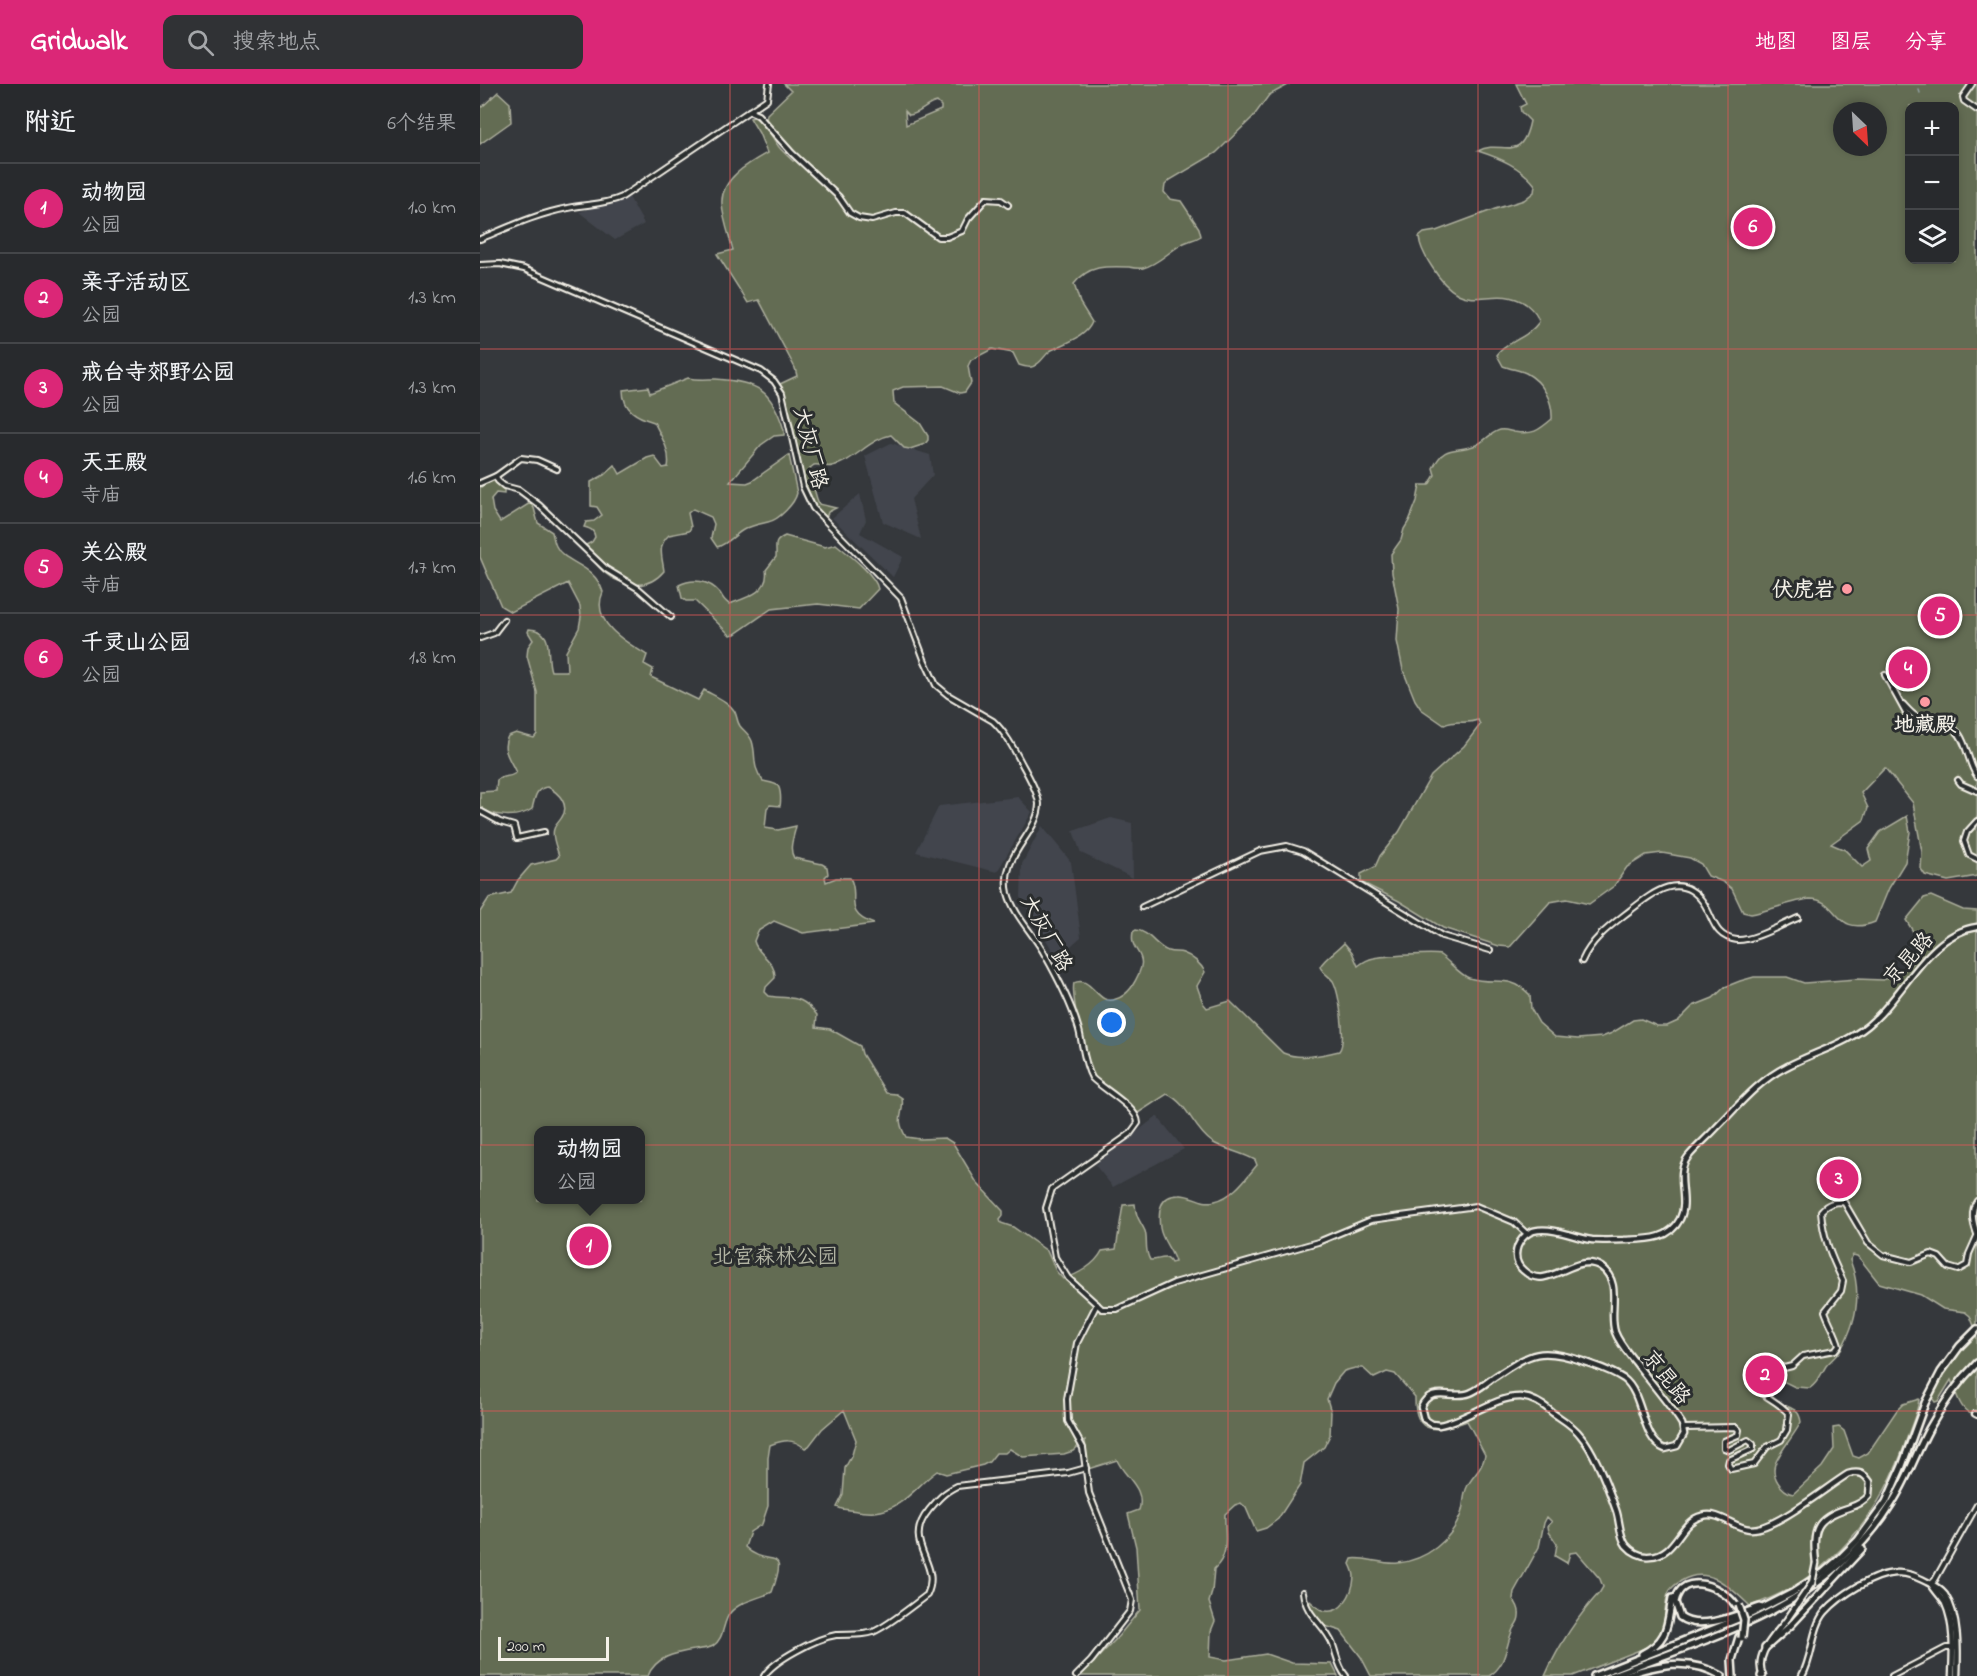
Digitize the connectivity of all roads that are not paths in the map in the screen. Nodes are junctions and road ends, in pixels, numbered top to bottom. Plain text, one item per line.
1 (769, 84) edge
2 (1972, 84) edge
3 (1977, 110) edge
4 (747, 111) junction
5 (1008, 205) dead end
6 (480, 239) edge
7 (480, 265) edge
8 (557, 469) dead end
9 (496, 476) junction
10 (480, 483) edge
11 (671, 617) dead end
12 (504, 620) dead end
13 (480, 638) edge
14 (1885, 675) dead end
15 (1900, 701) junction
16 (1935, 716) dead end
17 (1977, 776) edge
18 (1958, 780) dead end
19 (1977, 790) edge
20 (480, 811) edge
21 (1977, 821) edge
22 (544, 832) dead end
23 (1977, 859) edge
24 (1142, 907) dead end
25 (1798, 918) dead end
26 (1977, 927) edge
27 (1490, 950) dead end
28 (1581, 961) dead end
29 (1977, 1201) edge
30 (1527, 1234) junction
31 (1977, 1235) edge
32 (1097, 1304) junction
33 (1977, 1329) edge
34 (1977, 1363) edge
35 (1684, 1428) junction
36 (1086, 1468) junction
37 (1977, 1505) edge
38 (1879, 1523) junction
39 (1930, 1584) junction
40 (1303, 1592) dead end
41 (1773, 1603) junction
42 (1738, 1605) junction
43 (1765, 1648) junction
44 (1954, 1648) junction
45 (1625, 1664) junction
46 (1762, 1675) edge
47 (764, 1676) edge
48 (1076, 1676) edge
49 (1346, 1676) edge
50 (1594, 1676) edge
51 (1610, 1676) edge
52 (1622, 1676) edge
53 (1722, 1676) edge
54 (1734, 1676) edge
55 (1802, 1676) edge
56 (1892, 1676) edge
57 (1952, 1676) edge
58 (1957, 1676) edge

1 - 4 street
2 - 3 street
4 - 5 street
4 - 6 street
7 - 32 street, 大灰厂路
8 - 9 street
9 - 10 street
9 - 11 street
12 - 13 street
14 - 15 street
15 - 16 street
15 - 17 street
18 - 19 street
20 - 22 street
21 - 23 street
24 - 27 street
25 - 28 street
26 - 30 main road, 京昆路
29 - 31 street
30 - 32 street
30 - 35 main road, 京昆路
31 - 35 street
32 - 36 street
33 - 41 highway
34 - 38 highway
35 - 43 main road, 京昆路, bridge
36 - 47 street
36 - 48 street
37 - 39 street
38 - 43 highway
38 - 51 highway
39 - 44 main road
39 - 55 main road
40 - 49 street
41 - 42 highway
41 - 45 highway
42 - 45 highway
42 - 54 highway, bridge
43 - 46 main road
44 - 56 street
44 - 57 main road
44 - 58 main road
45 - 50 highway
52 - 53 highway

